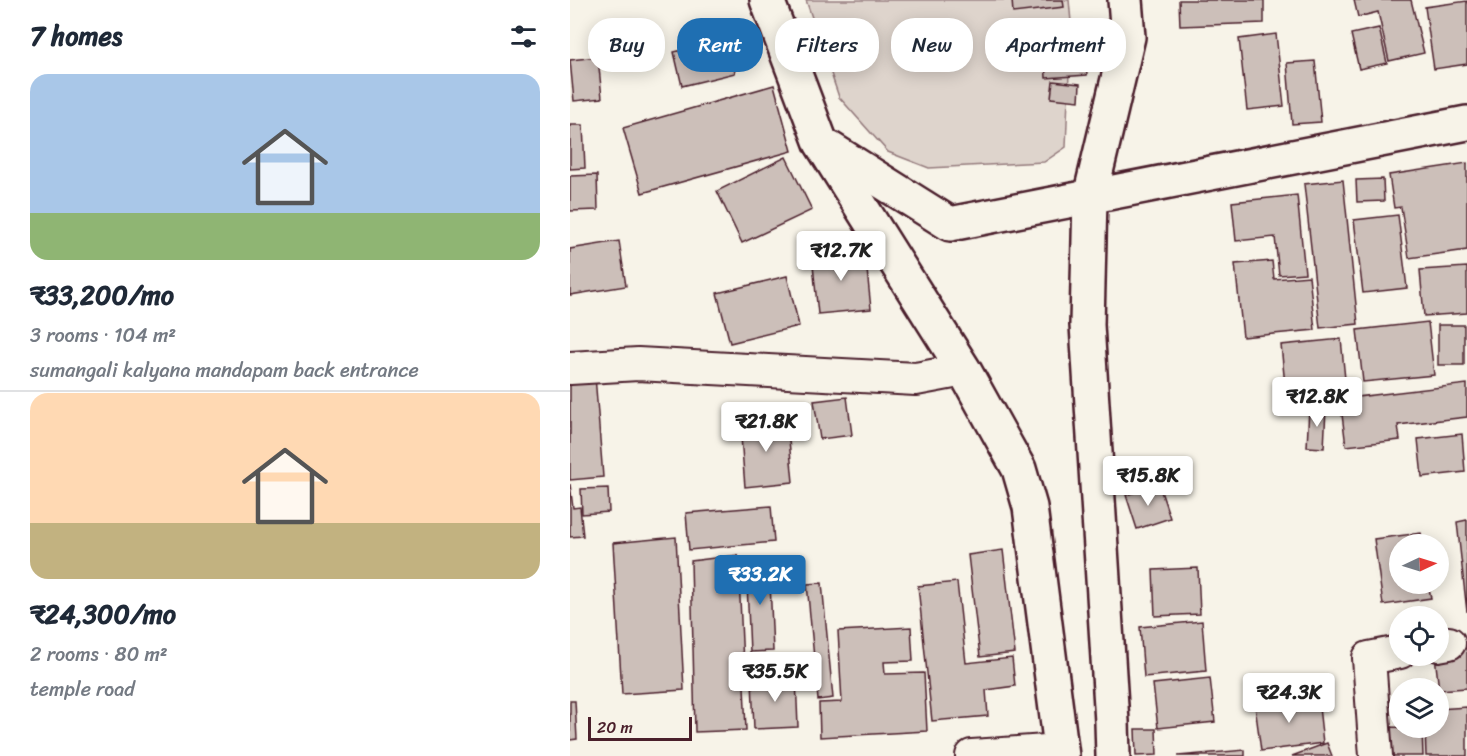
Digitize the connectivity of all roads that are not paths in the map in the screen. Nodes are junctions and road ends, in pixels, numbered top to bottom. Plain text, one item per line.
1 (767, 0) edge
2 (1125, 0) edge
3 (1467, 123) edge
4 (821, 143) junction
5 (1090, 197) junction
6 (570, 368) edge
7 (964, 370) junction
8 (1389, 654) edge
9 (1061, 753) edge
10 (972, 756) edge
11 (1113, 756) edge
12 (1376, 756) edge

1 - 4 main road
2 - 5 main road
3 - 5 main road
4 - 5 main road
4 - 7 main road
5 - 11 main road
6 - 7 street
7 - 9 main road
8 - 12 street
9 - 10 street

